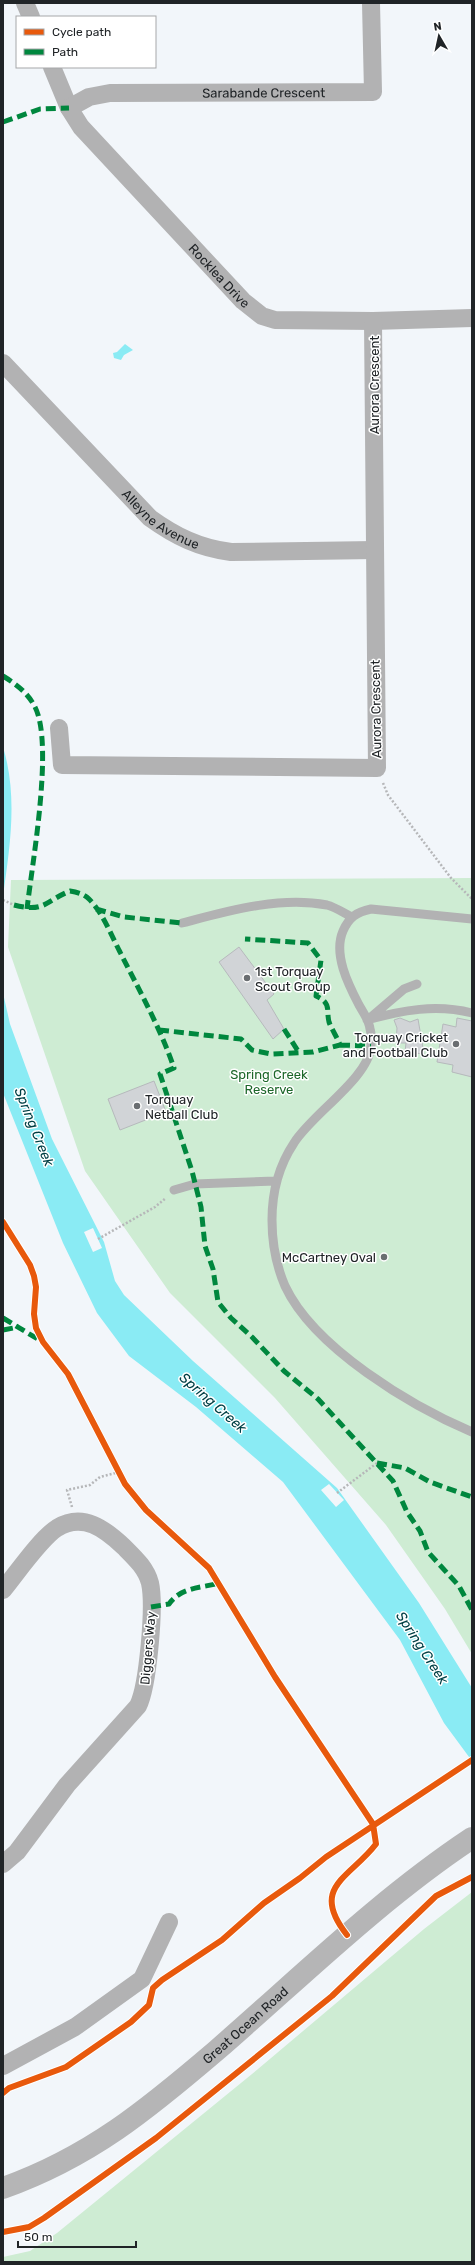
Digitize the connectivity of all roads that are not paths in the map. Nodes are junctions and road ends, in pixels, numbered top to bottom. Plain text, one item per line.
1 (25, 3) edge
2 (371, 3) edge
3 (31, 16) edge
4 (52, 68) edge
5 (69, 108) junction
6 (472, 318) edge
7 (373, 321) junction
8 (3, 363) edge
9 (374, 550) junction
10 (59, 728) dead end
11 (352, 916) junction
12 (472, 919) edge
13 (182, 923) dead end
14 (417, 984) dead end
15 (472, 1013) edge
16 (367, 1020) junction
17 (275, 1181) junction
18 (174, 1190) road end
19 (472, 1432) edge
20 (3, 1590) edge
21 (472, 1838) edge
22 (3, 1864) edge
23 (169, 1922) dead end
24 (3, 2066) edge
25 (3, 2188) edge

1 - 3 street
2 - 5 street, Sarabande Crescent
4 - 5 street, Rocklea Drive
5 - 7 street, Rocklea Drive
6 - 7 street, Rocklea Drive
7 - 9 street, Aurora Crescent
8 - 9 street, Alleyne Avenue
9 - 10 street, Aurora Crescent
11 - 12 lane
11 - 13 lane
11 - 16 lane
14 - 16 lane
15 - 16 lane
16 - 17 lane
17 - 18 lane
17 - 19 lane
20 - 22 street, Diggers Way
21 - 25 main road, Great Ocean Road
23 - 24 street

